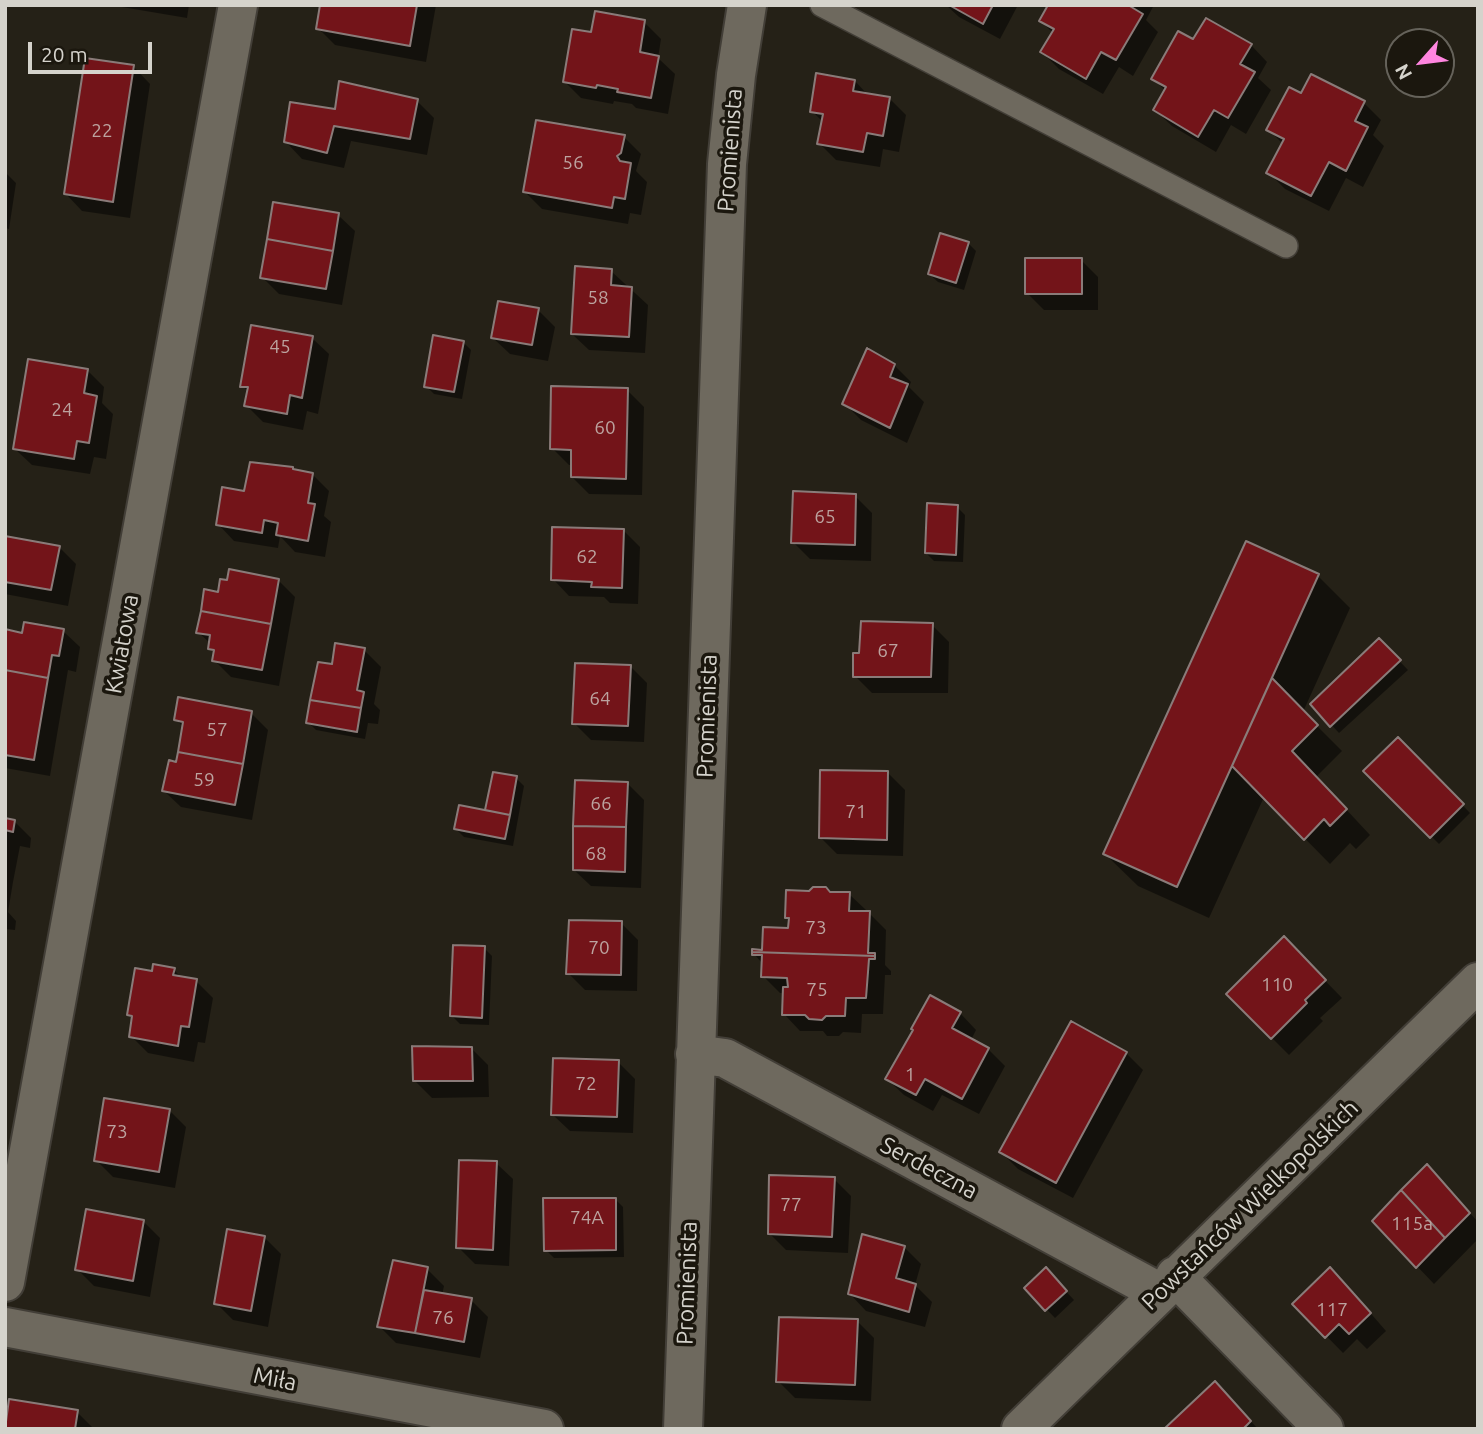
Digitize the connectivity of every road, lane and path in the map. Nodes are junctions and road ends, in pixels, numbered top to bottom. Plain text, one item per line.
1 (238, 5) edge
2 (747, 5) edge
3 (822, 5) edge
4 (1286, 246) dead end
5 (1478, 982) edge
6 (695, 1054) junction
7 (5, 1282) edge
8 (1167, 1284) junction
9 (5, 1327) edge
10 (544, 1429) edge
11 (682, 1429) edge
12 (1021, 1429) edge
13 (1324, 1429) edge

1 - 7 street, Kwiatowa
2 - 6 street, Promienista
3 - 4 lane
5 - 8 street, Powstańców Wielkopolskich
6 - 8 street, Serdeczna
6 - 11 street, Promienista
8 - 12 street, Powstańców Wielkopolskich
8 - 13 street, Serdeczna
9 - 10 street, Miła

